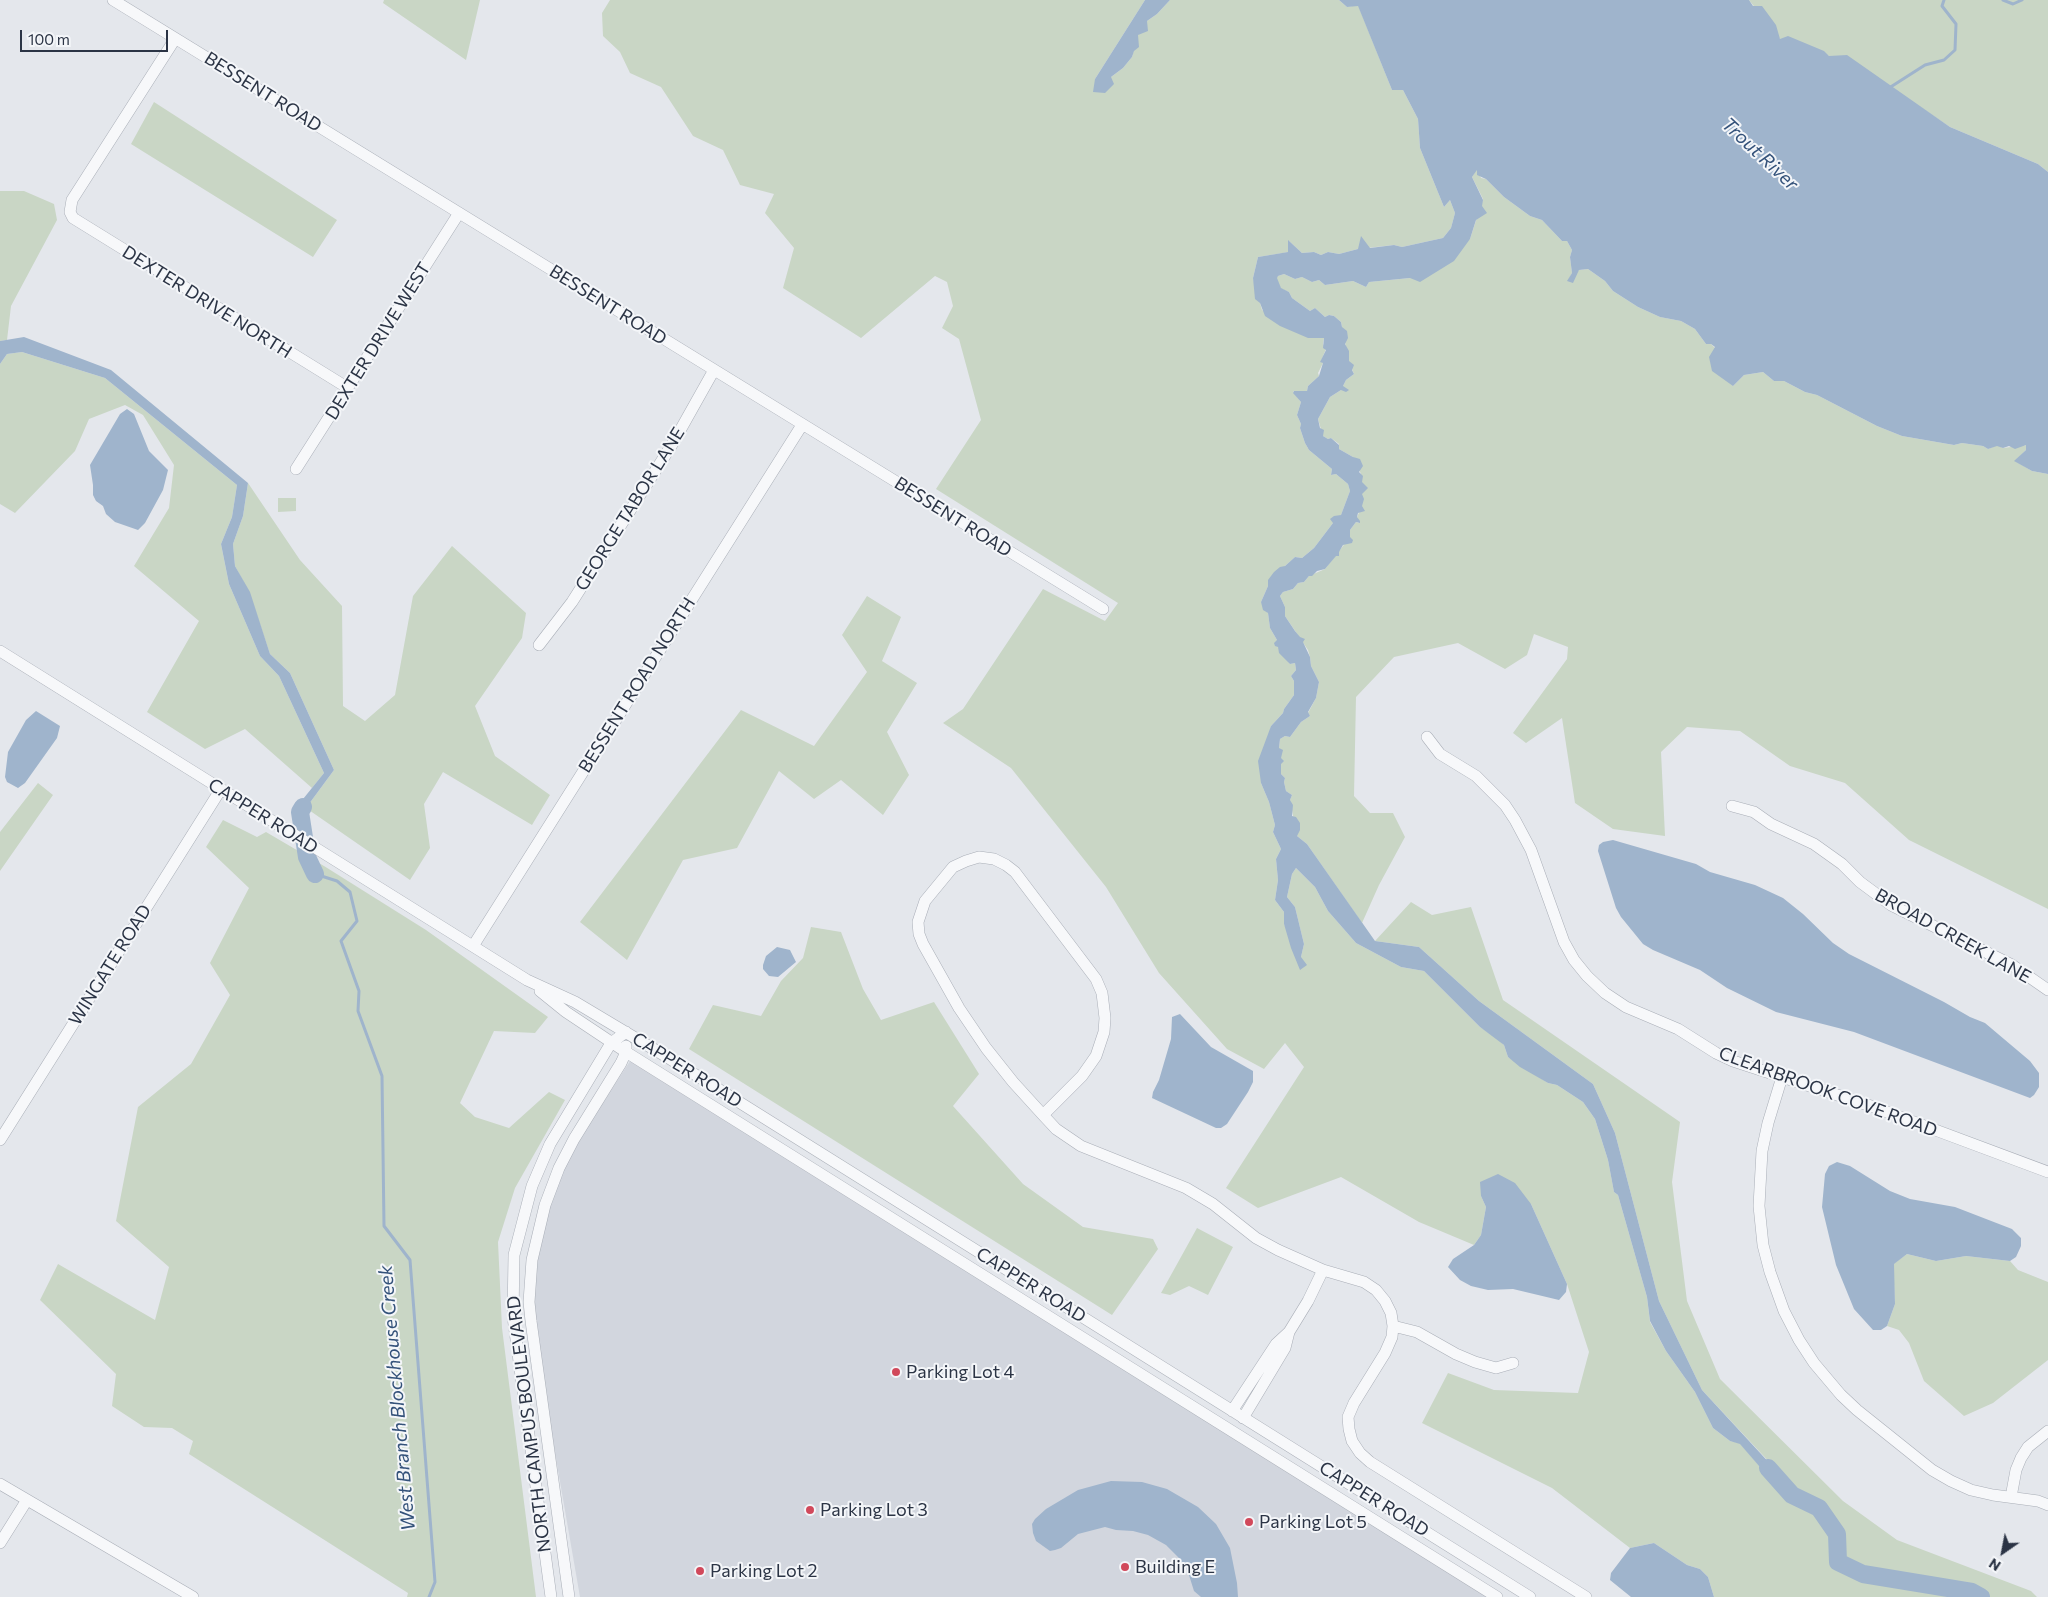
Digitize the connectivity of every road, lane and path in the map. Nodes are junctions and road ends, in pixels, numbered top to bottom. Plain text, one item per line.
1 (113, 0) edge
2 (175, 39) junction
3 (459, 213) junction
4 (714, 370) junction
5 (348, 388) junction
6 (802, 425) junction
7 (296, 469) dead end
8 (1103, 609) dead end
9 (540, 645) dead end
10 (0, 651) edge
11 (1427, 737) dead end
12 (221, 789) junction
13 (1732, 806) dead end
14 (472, 946) junction
15 (527, 980) junction
16 (2048, 990) edge
17 (626, 1032) junction
18 (611, 1043) junction
19 (626, 1052) junction
20 (1782, 1078) junction
21 (1042, 1115) junction
22 (0, 1140) edge
23 (2048, 1172) edge
24 (520, 1232) junction
25 (536, 1237) junction
26 (1323, 1270) junction
27 (1393, 1326) junction
28 (1289, 1332) junction
29 (1513, 1363) dead end
30 (1254, 1375) junction
31 (1265, 1382) junction
32 (1232, 1411) junction
33 (1243, 1418) junction
34 (2048, 1431) edge
35 (549, 1447) junction
36 (530, 1450) junction
37 (0, 1484) edge
38 (2011, 1497) junction
39 (27, 1500) junction
40 (2048, 1505) edge
41 (0, 1543) edge
42 (193, 1597) edge
43 (551, 1597) edge
44 (569, 1597) edge
45 (1497, 1597) edge
46 (1530, 1597) edge
47 (1586, 1597) edge

1 - 2 street, BESSENT ROAD
2 - 3 street, BESSENT ROAD
2 - 5 street, DEXTER DRIVE NORTH
3 - 4 street, BESSENT ROAD
3 - 5 street, DEXTER DRIVE WEST
4 - 6 street, BESSENT ROAD
4 - 9 street, GEORGE TABOR LANE
5 - 7 street, DEXTER DRIVE WEST
6 - 8 street, BESSENT ROAD
6 - 14 street, BESSENT ROAD NORTH
10 - 12 street, CAPPER ROAD
11 - 20 street, CLEARBROOK COVE ROAD
12 - 14 street, CAPPER ROAD
12 - 22 street, WINGATE ROAD
13 - 16 street, BROAD CREEK LANE
14 - 15 street, CAPPER ROAD
15 - 17 street, CAPPER ROAD
15 - 18 street, CAPPER ROAD
17 - 18 street, NORTH CAMPUS BOULEVARD
17 - 19 street
17 - 32 street, CAPPER ROAD
18 - 19 street, CAPPER ROAD
18 - 24 street, NORTH CAMPUS BOULEVARD
19 - 25 street, NORTH CAMPUS BOULEVARD
19 - 45 street, CAPPER ROAD
20 - 23 street, CLEARBROOK COVE ROAD
20 - 38 street
21 - 21 street
21 - 26 street
24 - 25 street
24 - 36 street, NORTH CAMPUS BOULEVARD
25 - 35 street, NORTH CAMPUS BOULEVARD
26 - 27 street
26 - 28 street
27 - 29 street
27 - 47 street
28 - 30 street
28 - 31 street
30 - 31 street
30 - 32 street
31 - 33 street
32 - 33 street, CAPPER ROAD
33 - 46 street, CAPPER ROAD
34 - 38 street
35 - 36 street
35 - 44 street, NORTH CAMPUS BOULEVARD
36 - 43 street, NORTH CAMPUS BOULEVARD
37 - 39 street
38 - 40 street
39 - 41 street
39 - 42 street

